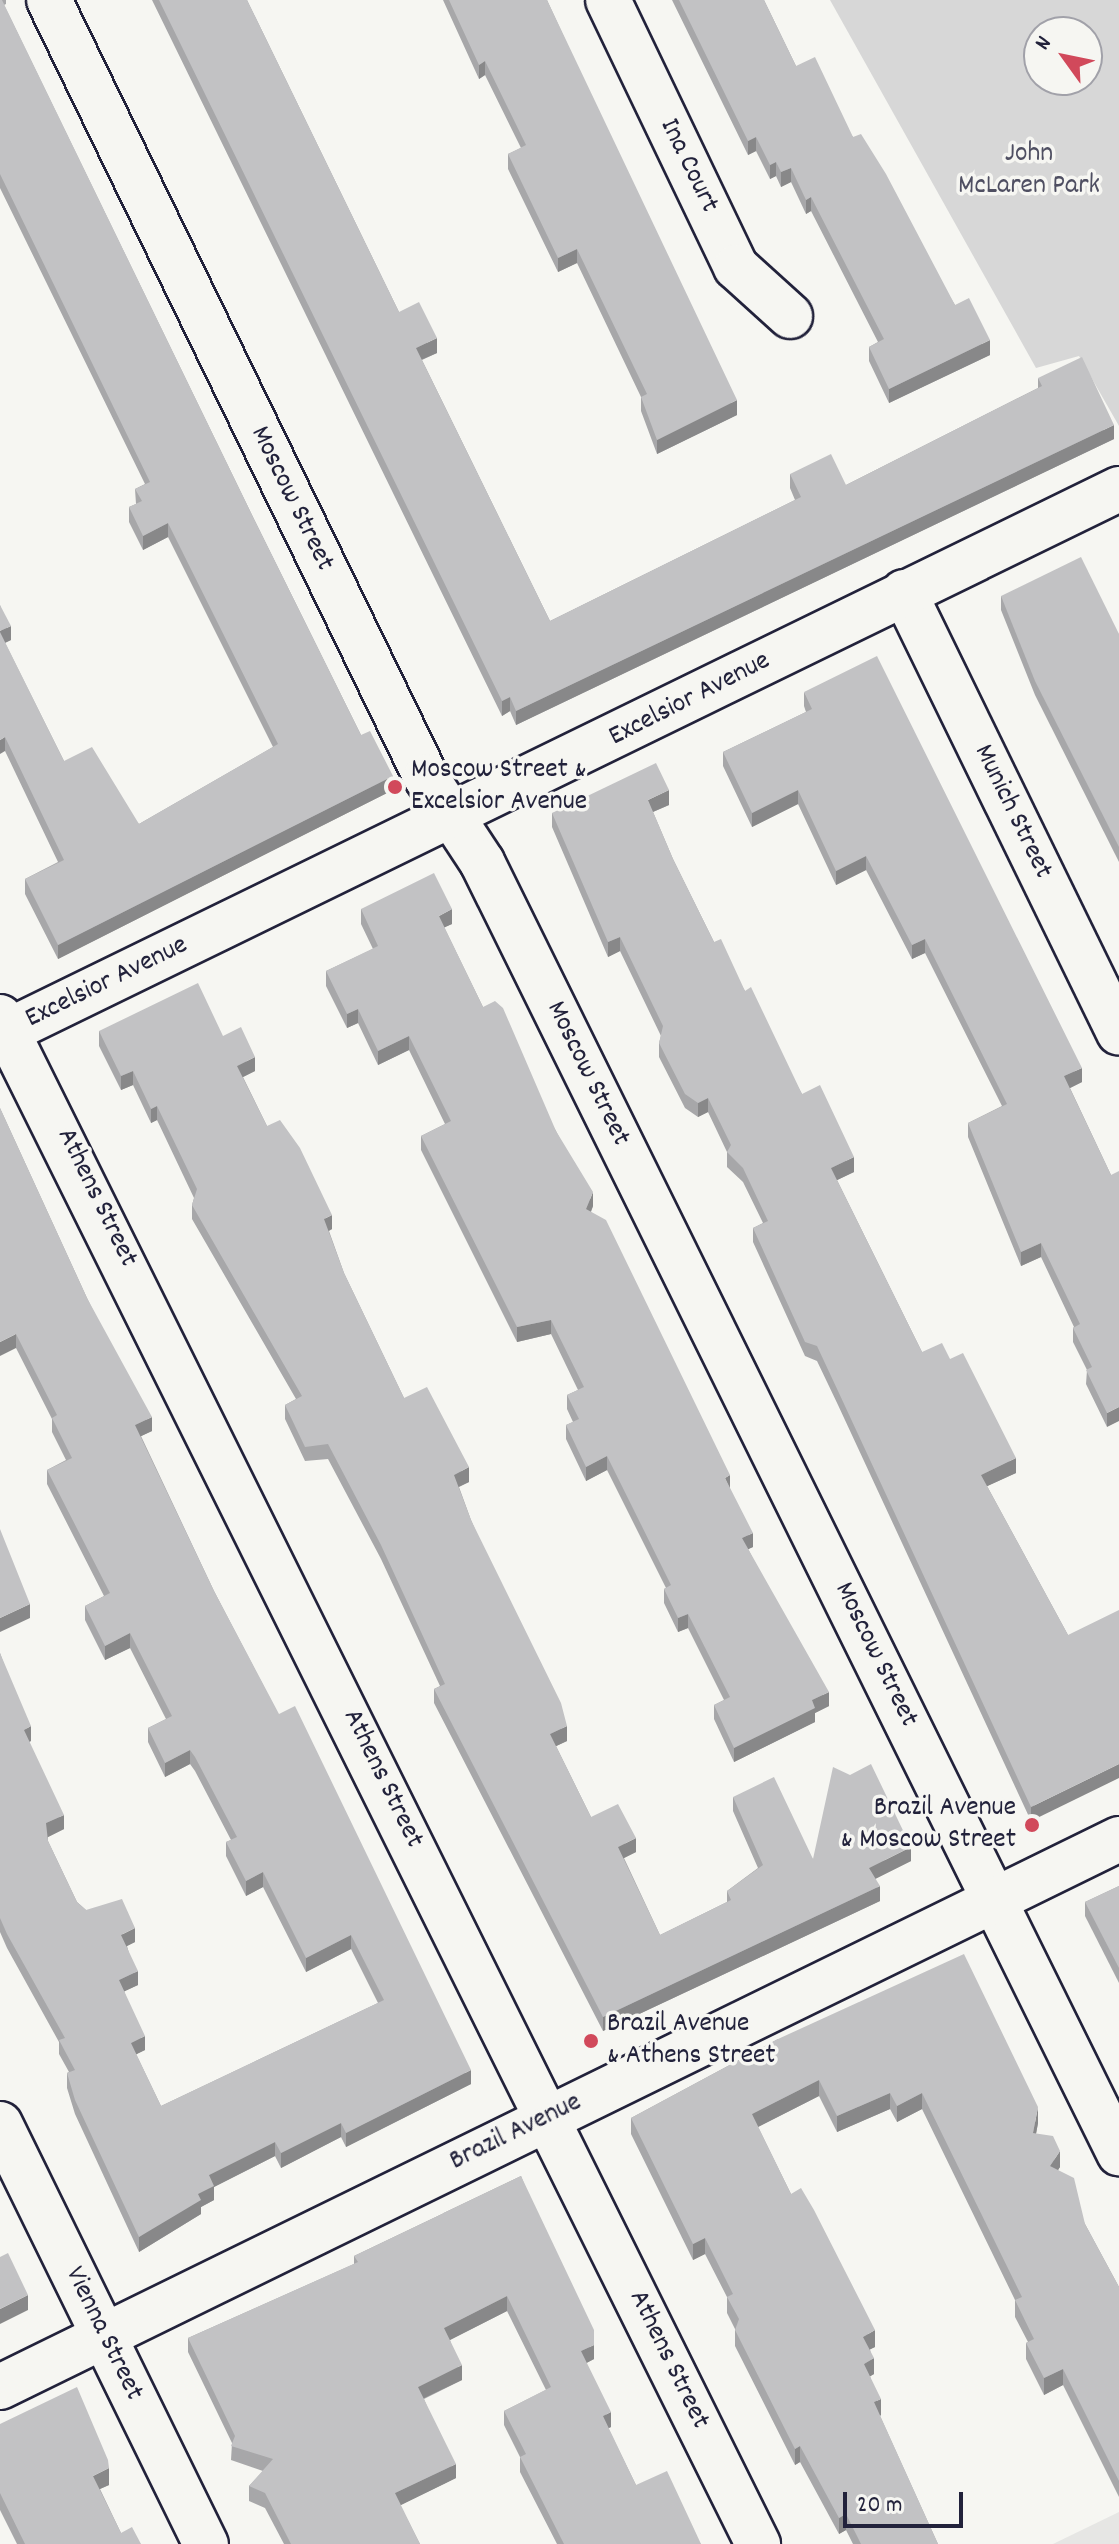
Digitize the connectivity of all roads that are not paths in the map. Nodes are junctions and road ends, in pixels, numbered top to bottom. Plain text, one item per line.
1 (49, 0) edge
2 (608, 0) edge
3 (790, 316) dead end
4 (1119, 489) edge
5 (904, 592) junction
6 (453, 818) junction
7 (3, 1027) edge
8 (1119, 1032) edge
9 (1119, 1839) edge
10 (996, 1899) junction
11 (549, 2116) junction
12 (0, 2124) edge
13 (1119, 2153) edge
14 (105, 2337) junction
15 (0, 2387) edge
16 (206, 2544) edge
17 (758, 2544) edge

1 - 6 street, Moscow Street
2 - 3 street, Ina Court
4 - 5 street, Excelsior Avenue
5 - 6 street, Excelsior Avenue
5 - 8 street, Munich Street
6 - 7 street, Excelsior Avenue
6 - 10 street, Moscow Street
7 - 11 street, Athens Street
9 - 10 street, Brazil Avenue
10 - 11 street, Brazil Avenue
10 - 13 street, Moscow Street
11 - 14 street, Brazil Avenue
11 - 17 street, Athens Street
12 - 14 street, Vienna Street
14 - 15 street, Brazil Avenue
14 - 16 street, Vienna Street

